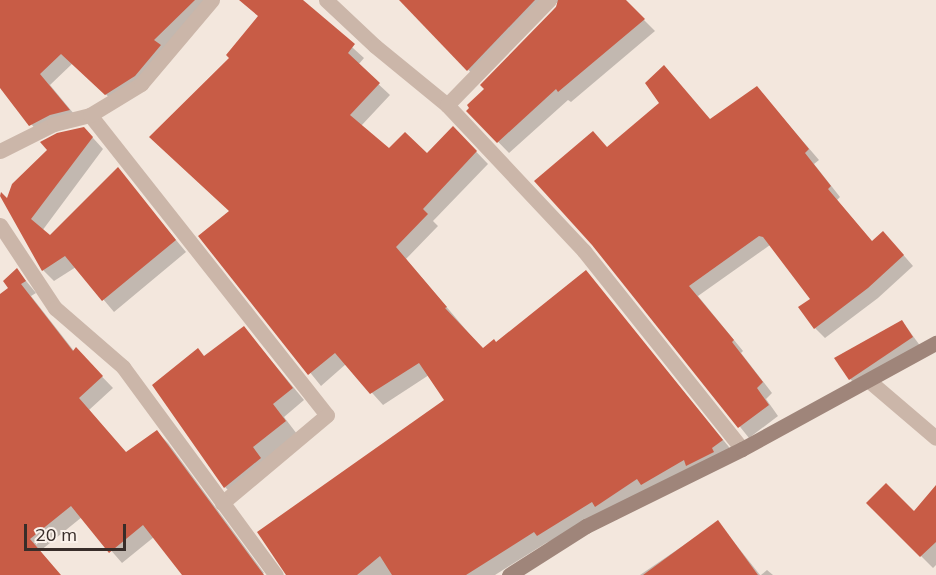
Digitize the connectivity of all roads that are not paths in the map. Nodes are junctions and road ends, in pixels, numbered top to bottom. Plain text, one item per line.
1 (212, 0) edge
2 (549, 0) edge
3 (335, 3) edge
4 (447, 105) junction
5 (90, 115) junction
6 (0, 151) edge
7 (0, 225) edge
8 (936, 343) edge
9 (868, 380) junction
10 (936, 438) edge
11 (742, 449) junction
12 (222, 503) junction
13 (276, 575) edge
14 (509, 575) edge

1 - 5 street
2 - 4 street
3 - 4 street
4 - 11 street
5 - 6 street
5 - 12 street
7 - 12 street
8 - 9 main road
9 - 10 street
9 - 11 main road
11 - 14 main road
12 - 13 street

